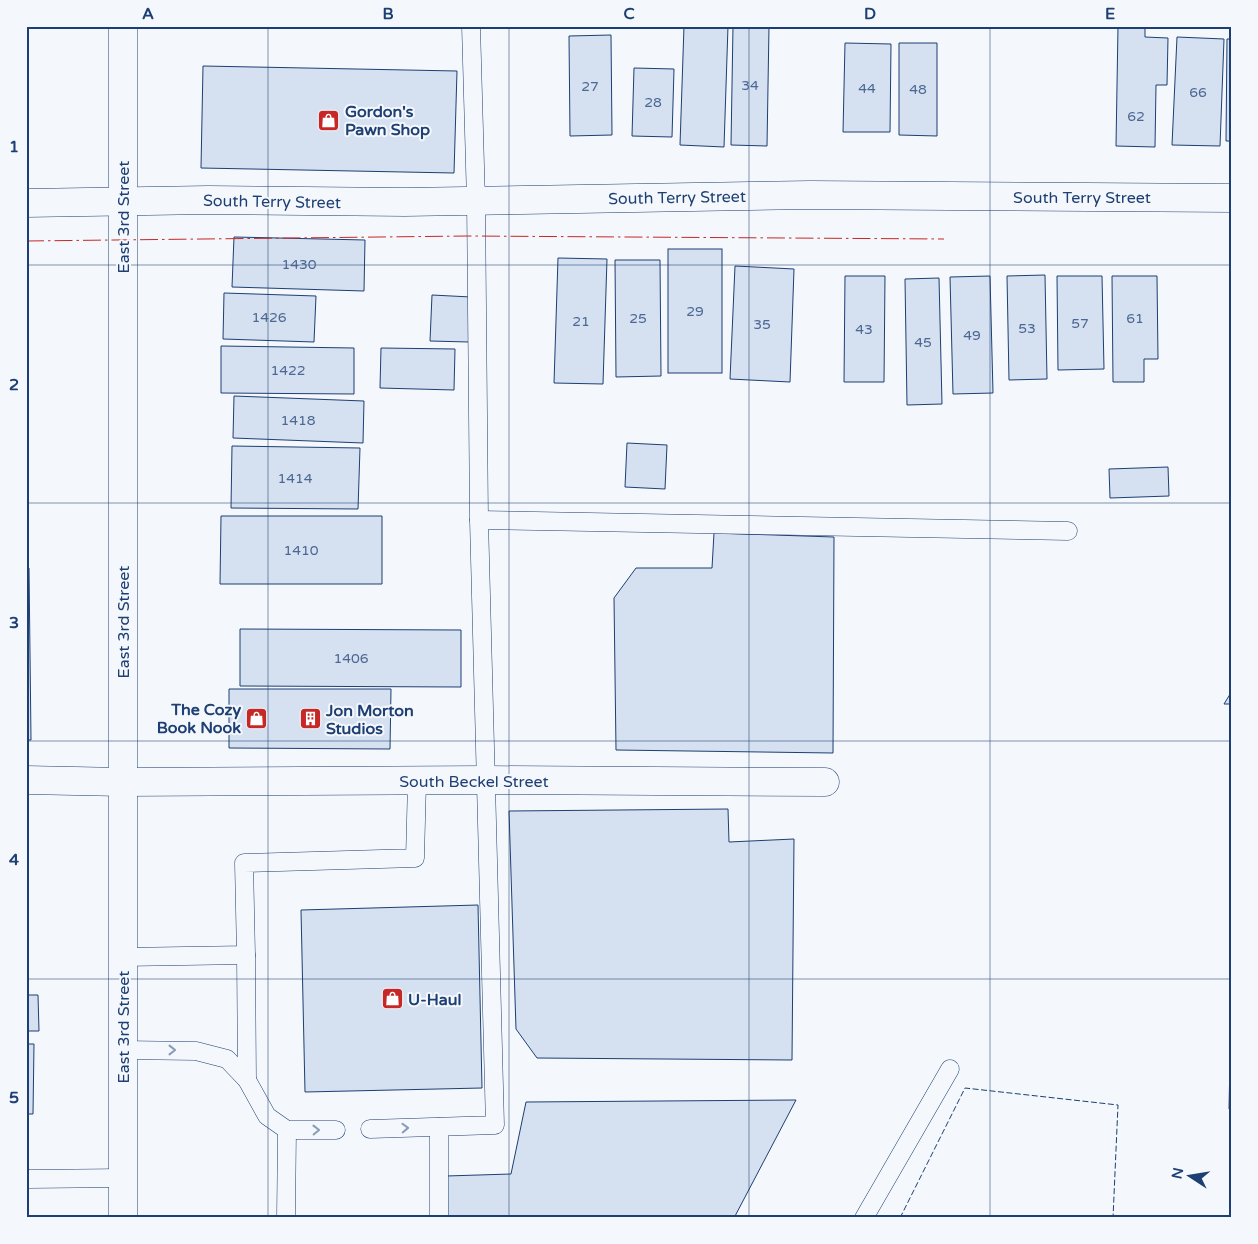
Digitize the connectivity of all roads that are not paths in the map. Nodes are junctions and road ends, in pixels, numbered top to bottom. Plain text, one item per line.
1 (123, 26) edge
2 (471, 26) edge
3 (1232, 198) edge
4 (476, 201) junction
5 (123, 202) junction
6 (26, 203) edge
7 (479, 520) junction
8 (1068, 531) dead end
9 (26, 780) edge
10 (487, 780) junction
11 (123, 782) junction
12 (417, 782) junction
13 (825, 782) dead end
14 (246, 955) junction
15 (123, 958) junction
16 (123, 1050) junction
17 (950, 1069) dead end
18 (247, 1080) junction
19 (439, 1126) junction
20 (370, 1129) dead end
21 (287, 1130) junction
22 (336, 1130) dead end
23 (26, 1178) edge
24 (122, 1178) junction
25 (123, 1218) edge
26 (286, 1218) edge
27 (439, 1218) edge
28 (864, 1218) edge

1 - 5 street, East 3rd Street
2 - 4 lane
3 - 4 street, South Terry Street
4 - 5 street, South Terry Street
4 - 7 lane
5 - 6 street, South Terry Street
5 - 11 street, East 3rd Street
7 - 8 lane
7 - 10 lane
9 - 11 street, South Beckel Street
10 - 12 street, South Beckel Street
10 - 13 street, South Beckel Street
10 - 19 lane
11 - 12 street, South Beckel Street
11 - 15 street, East 3rd Street
12 - 14 lane
14 - 15 lane
14 - 18 lane
15 - 16 street, East 3rd Street
16 -> 18 lane
16 - 24 street, East 3rd Street
17 - 28 lane
18 - 21 lane
20 -> 19 lane
19 - 27 lane
21 -> 22 lane
21 - 26 lane
23 - 24 lane
24 - 25 street, East 3rd Street

